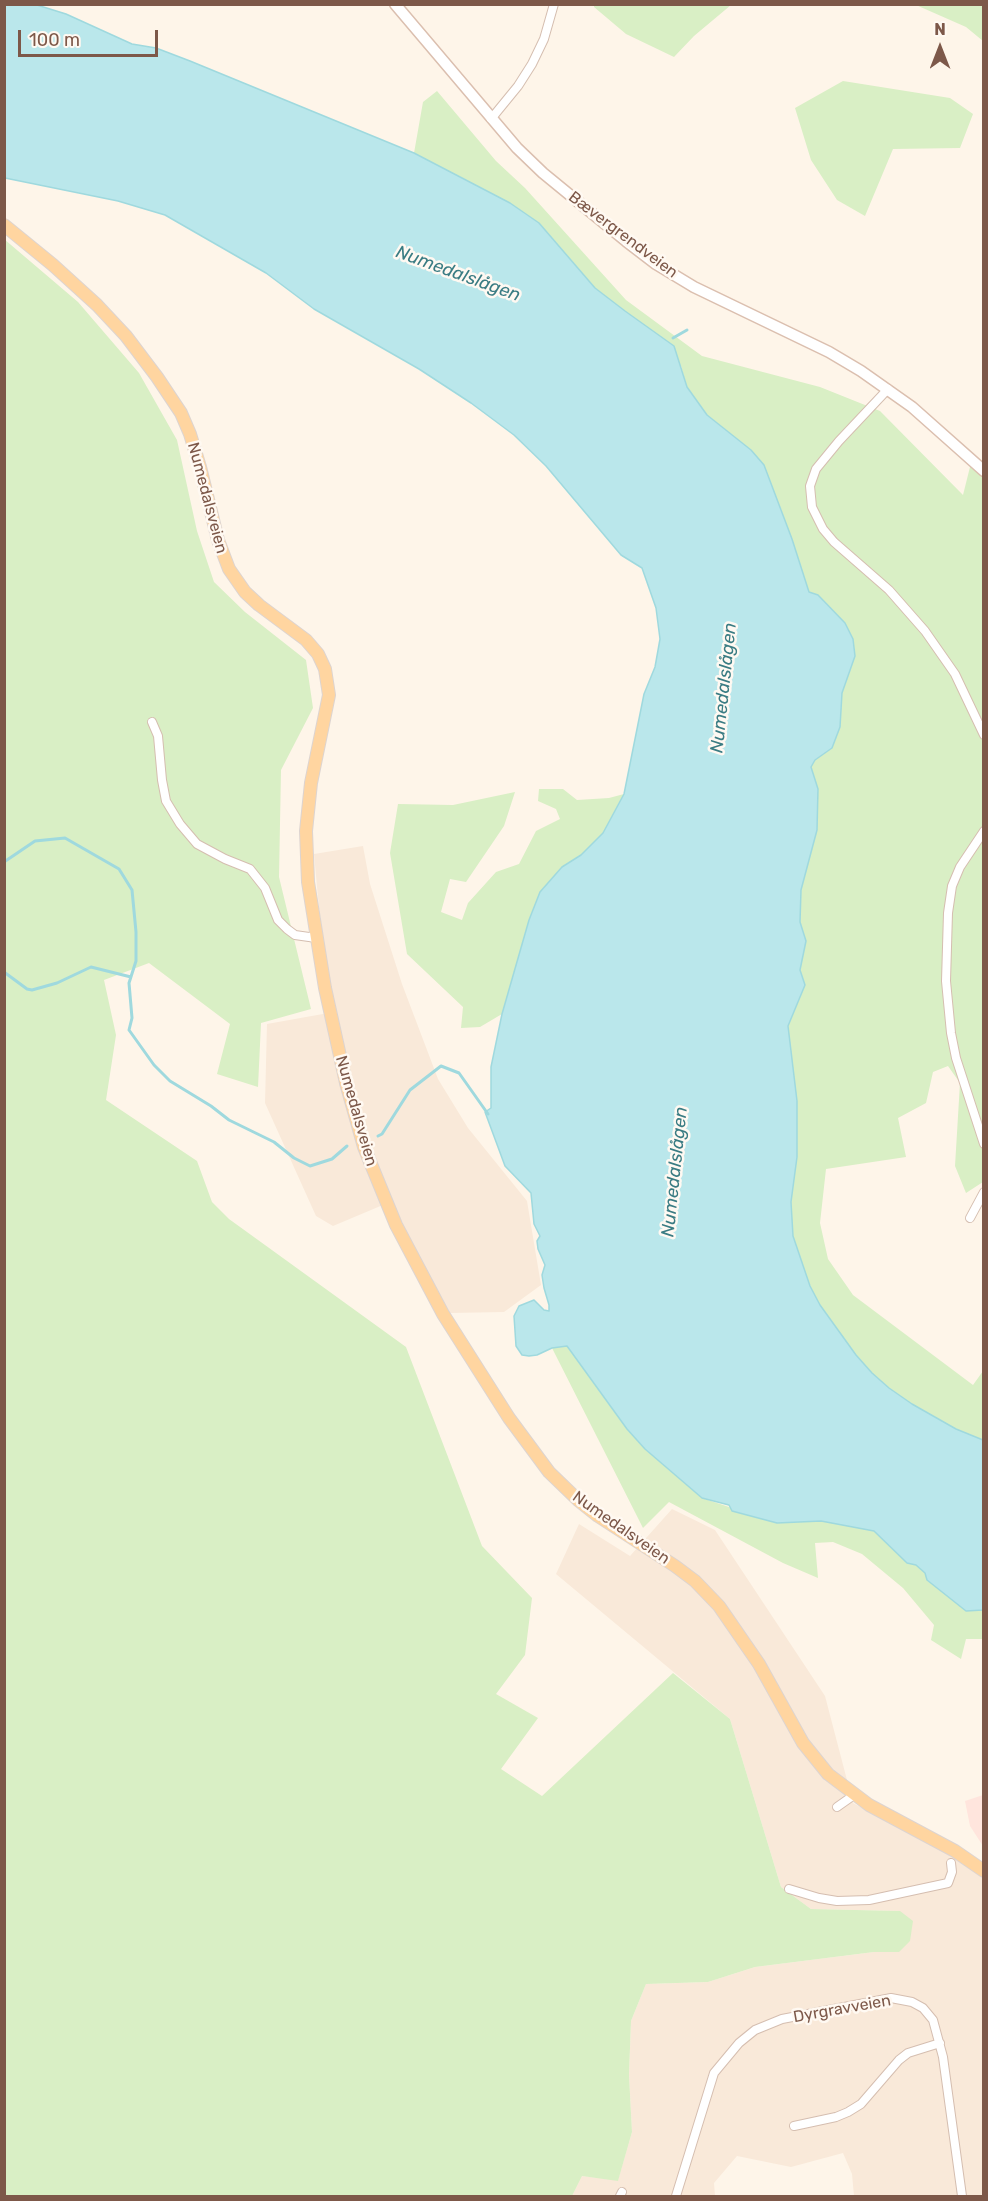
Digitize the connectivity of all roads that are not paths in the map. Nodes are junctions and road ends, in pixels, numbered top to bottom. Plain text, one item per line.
1 (395, 4) edge
2 (554, 4) edge
3 (491, 119) junction
4 (4, 225) edge
5 (888, 389) junction
6 (984, 471) edge
7 (152, 722) dead end
8 (984, 735) edge
9 (984, 831) edge
10 (316, 938) junction
11 (984, 1144) edge
12 (984, 1192) edge
13 (970, 1218) dead end
14 (854, 1795) junction
15 (837, 1807) dead end
16 (951, 1863) dead end
17 (984, 1871) edge
18 (789, 1889) dead end
19 (940, 2043) junction
20 (794, 2126) dead end
21 (676, 2196) edge
22 (962, 2196) edge

1 - 3 main road, Bævergrendveien
2 - 3 street
3 - 5 main road, Bævergrendveien
4 - 10 main road, Numedalsveien
5 - 6 main road, Bævergrendveien
5 - 8 street
7 - 10 street
9 - 11 street
10 - 14 main road, Numedalsveien
12 - 13 street
14 - 15 street
14 - 17 main road, Numedalsveien
16 - 18 street
19 - 20 street
19 - 21 street, Dyrgravveien
19 - 22 street, Dyrgravveien

